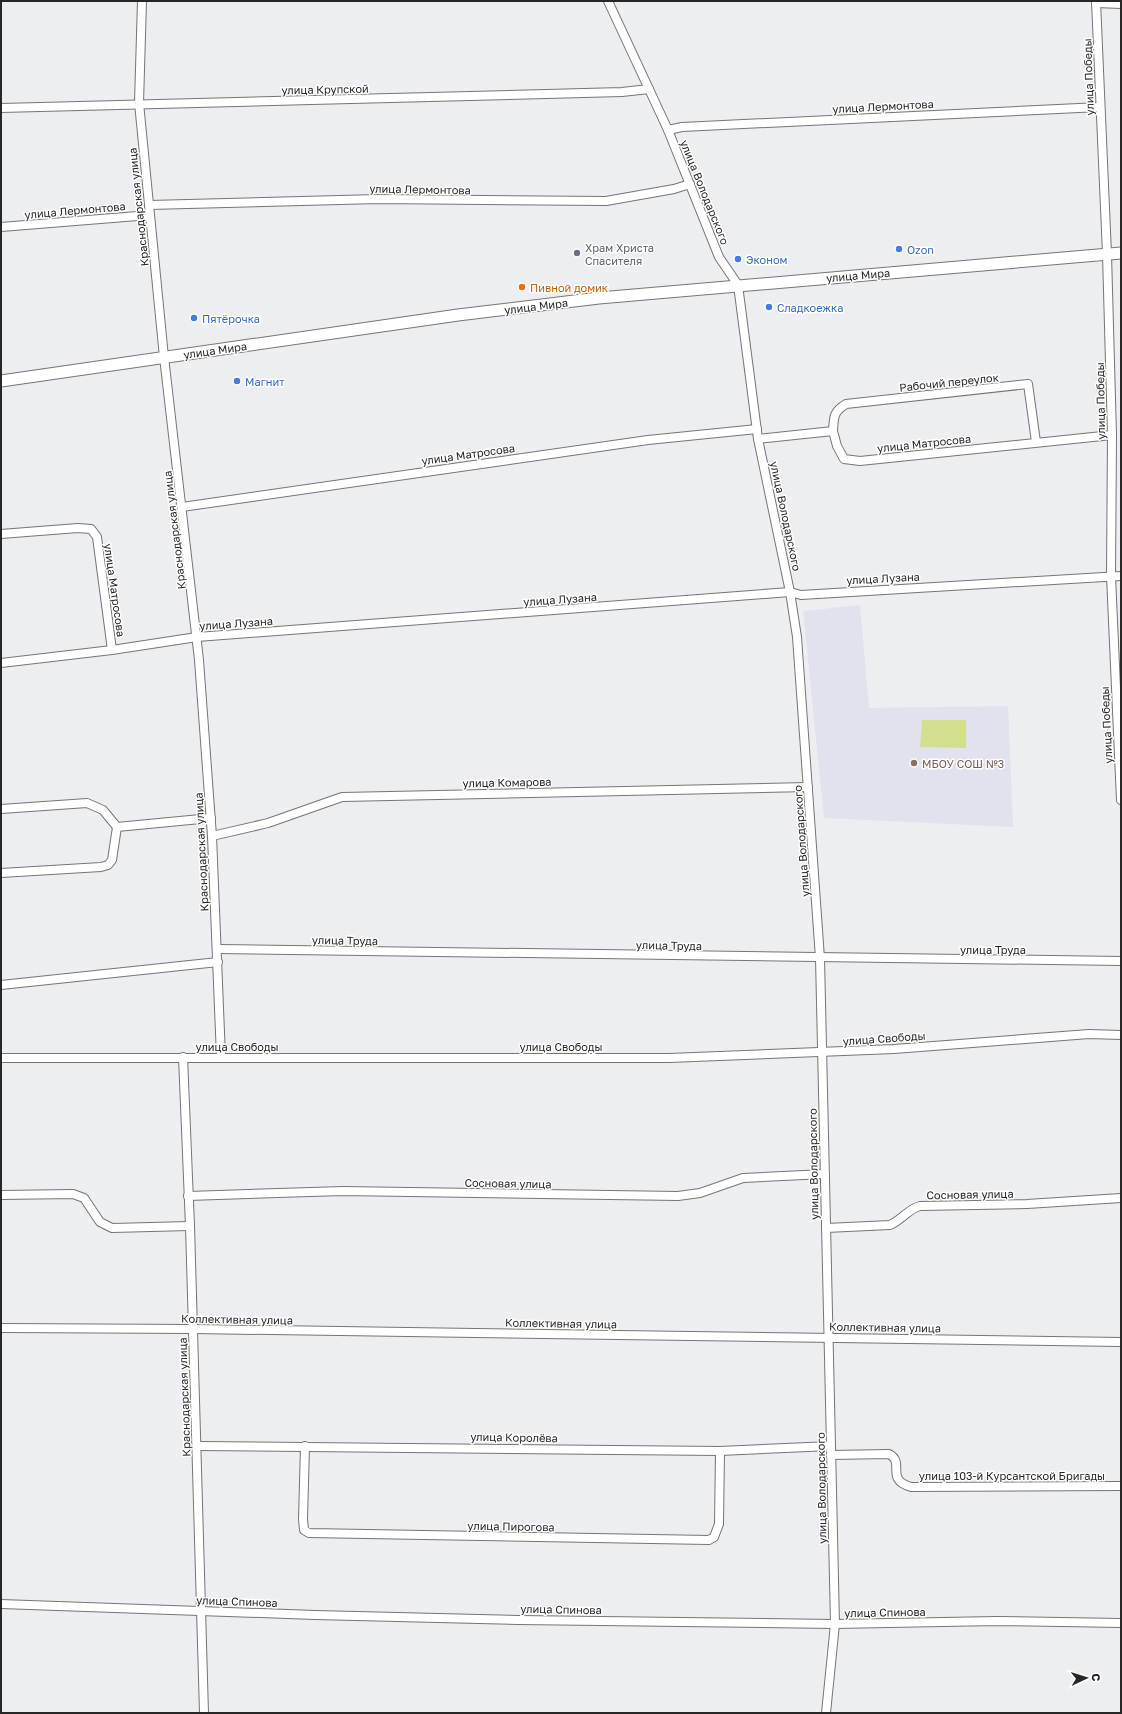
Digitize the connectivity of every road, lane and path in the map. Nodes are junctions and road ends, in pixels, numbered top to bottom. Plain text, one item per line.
1 (142, 1) edge
2 (608, 1) edge
3 (1096, 2) edge
4 (1121, 4) edge
5 (649, 89) junction
6 (139, 103) junction
7 (1100, 107) junction
8 (1, 108) edge
9 (668, 130) junction
10 (690, 184) junction
11 (149, 205) junction
12 (150, 215) junction
13 (1, 227) edge
14 (1121, 253) edge
15 (1107, 254) junction
16 (738, 285) junction
17 (164, 357) junction
18 (1, 381) edge
19 (757, 429) junction
20 (833, 431) junction
21 (1112, 435) junction
22 (758, 439) junction
23 (1036, 442) junction
24 (182, 507) junction
25 (1, 534) edge
26 (1111, 576) junction
27 (1121, 576) edge
28 (790, 592) junction
29 (197, 637) junction
30 (112, 650) junction
31 (1, 663) edge
32 (1119, 723) edge
33 (808, 787) junction
34 (1121, 800) edge
35 (1, 809) edge
36 (211, 818) junction
37 (117, 827) junction
38 (212, 836) junction
39 (1, 873) edge
40 (217, 949) junction
41 (820, 958) junction
42 (1121, 961) edge
43 (218, 962) junction
44 (1, 985) edge
45 (1121, 1035) edge
46 (822, 1053) junction
47 (183, 1057) junction
48 (222, 1057) junction
49 (1, 1058) edge
50 (825, 1174) junction
51 (1, 1195) edge
52 (188, 1196) junction
53 (1121, 1198) edge
54 (190, 1226) junction
55 (826, 1228) junction
56 (1, 1328) edge
57 (193, 1329) junction
58 (827, 1338) junction
59 (1121, 1342) edge
60 (197, 1446) junction
61 (305, 1446) junction
62 (831, 1446) junction
63 (720, 1451) junction
64 (831, 1455) junction
65 (1121, 1486) edge
66 (1, 1604) edge
67 (201, 1610) junction
68 (1121, 1623) edge
69 (835, 1624) junction
70 (204, 1713) edge
71 (826, 1713) edge

1 - 6 street, Краснодарская улица
2 - 5 street, улица Володарского
3 - 4 street
3 - 7 street, улица Победы
5 - 6 street, улица Крупской
5 - 9 street, улица Володарского
6 - 8 street, улица Крупской
6 - 11 street, Краснодарская улица
7 - 9 street, улица Лермонтова
7 - 15 street, улица Победы
9 - 10 street, улица Володарского
10 - 11 street, улица Лермонтова
10 - 16 street, улица Володарского
11 - 12 street, Краснодарская улица
12 - 13 street, улица Лермонтова
12 - 17 street, Краснодарская улица
14 - 15 main road, улица Мира
15 - 16 main road, улица Мира
15 - 21 street, улица Победы
16 - 17 main road, улица Мира
16 - 19 street, улица Володарского
17 - 18 main road, улица Мира
17 - 24 street, Краснодарская улица
19 - 22 street, улица Володарского
19 - 24 street, улица Матросова
20 - 22 street
20 - 23 street, улица Матросова
20 - 23 street, Рабочий переулок
21 - 23 street, улица Матросова
21 - 26 street, улица Победы
22 - 28 street, улица Володарского
24 - 29 street, Краснодарская улица
25 - 30 street, улица Матросова
26 - 27 street, улица Лузана
26 - 28 street, улица Лузана
26 - 32 street, улица Победы
28 - 29 street, улица Лузана
28 - 33 street, улица Володарского
29 - 30 street, улица Лузана
29 - 36 street, Краснодарская улица
30 - 31 street, улица Лузана
32 - 34 street, улица Победы
33 - 38 street, улица Комарова
33 - 41 street, улица Володарского
35 - 37 street
36 - 37 street
36 - 38 street, Краснодарская улица
37 - 39 street
38 - 40 street, Краснодарская улица
40 - 41 street, улица Труда
40 - 43 street, Краснодарская улица
41 - 42 street, улица Труда
41 - 46 street, улица Володарского
43 - 44 street
43 - 48 street, Краснодарская улица
45 - 46 street, улица Свободы
46 - 48 street, улица Свободы
46 - 50 street, улица Володарского
47 - 48 street, улица Свободы
47 - 49 street, улица Свободы
47 - 52 street, Краснодарская улица
50 - 52 street, Сосновая улица
50 - 55 street, улица Володарского
51 - 54 street
52 - 54 street, Краснодарская улица
53 - 55 street, Сосновая улица
54 - 57 street, Краснодарская улица
55 - 58 street, улица Володарского
56 - 57 street, Коллективная улица
57 - 58 street, Коллективная улица
57 - 60 street, Краснодарская улица
58 - 59 street, Коллективная улица
58 - 62 street, улица Володарского
60 - 61 street, улица Королёва
60 - 67 street, Краснодарская улица
61 - 63 street, улица Королёва
61 - 63 street, улица Пирогова
62 - 63 street, улица Королёва
62 - 64 street, улица Володарского
64 - 65 street, улица 103-й Курсантской Бригады
64 - 69 street, улица Володарского
66 - 67 street, улица Спинова
67 - 69 street, улица Спинова
67 - 70 street, Краснодарская улица
68 - 69 street, улица Спинова
69 - 71 street, улица Володарского

